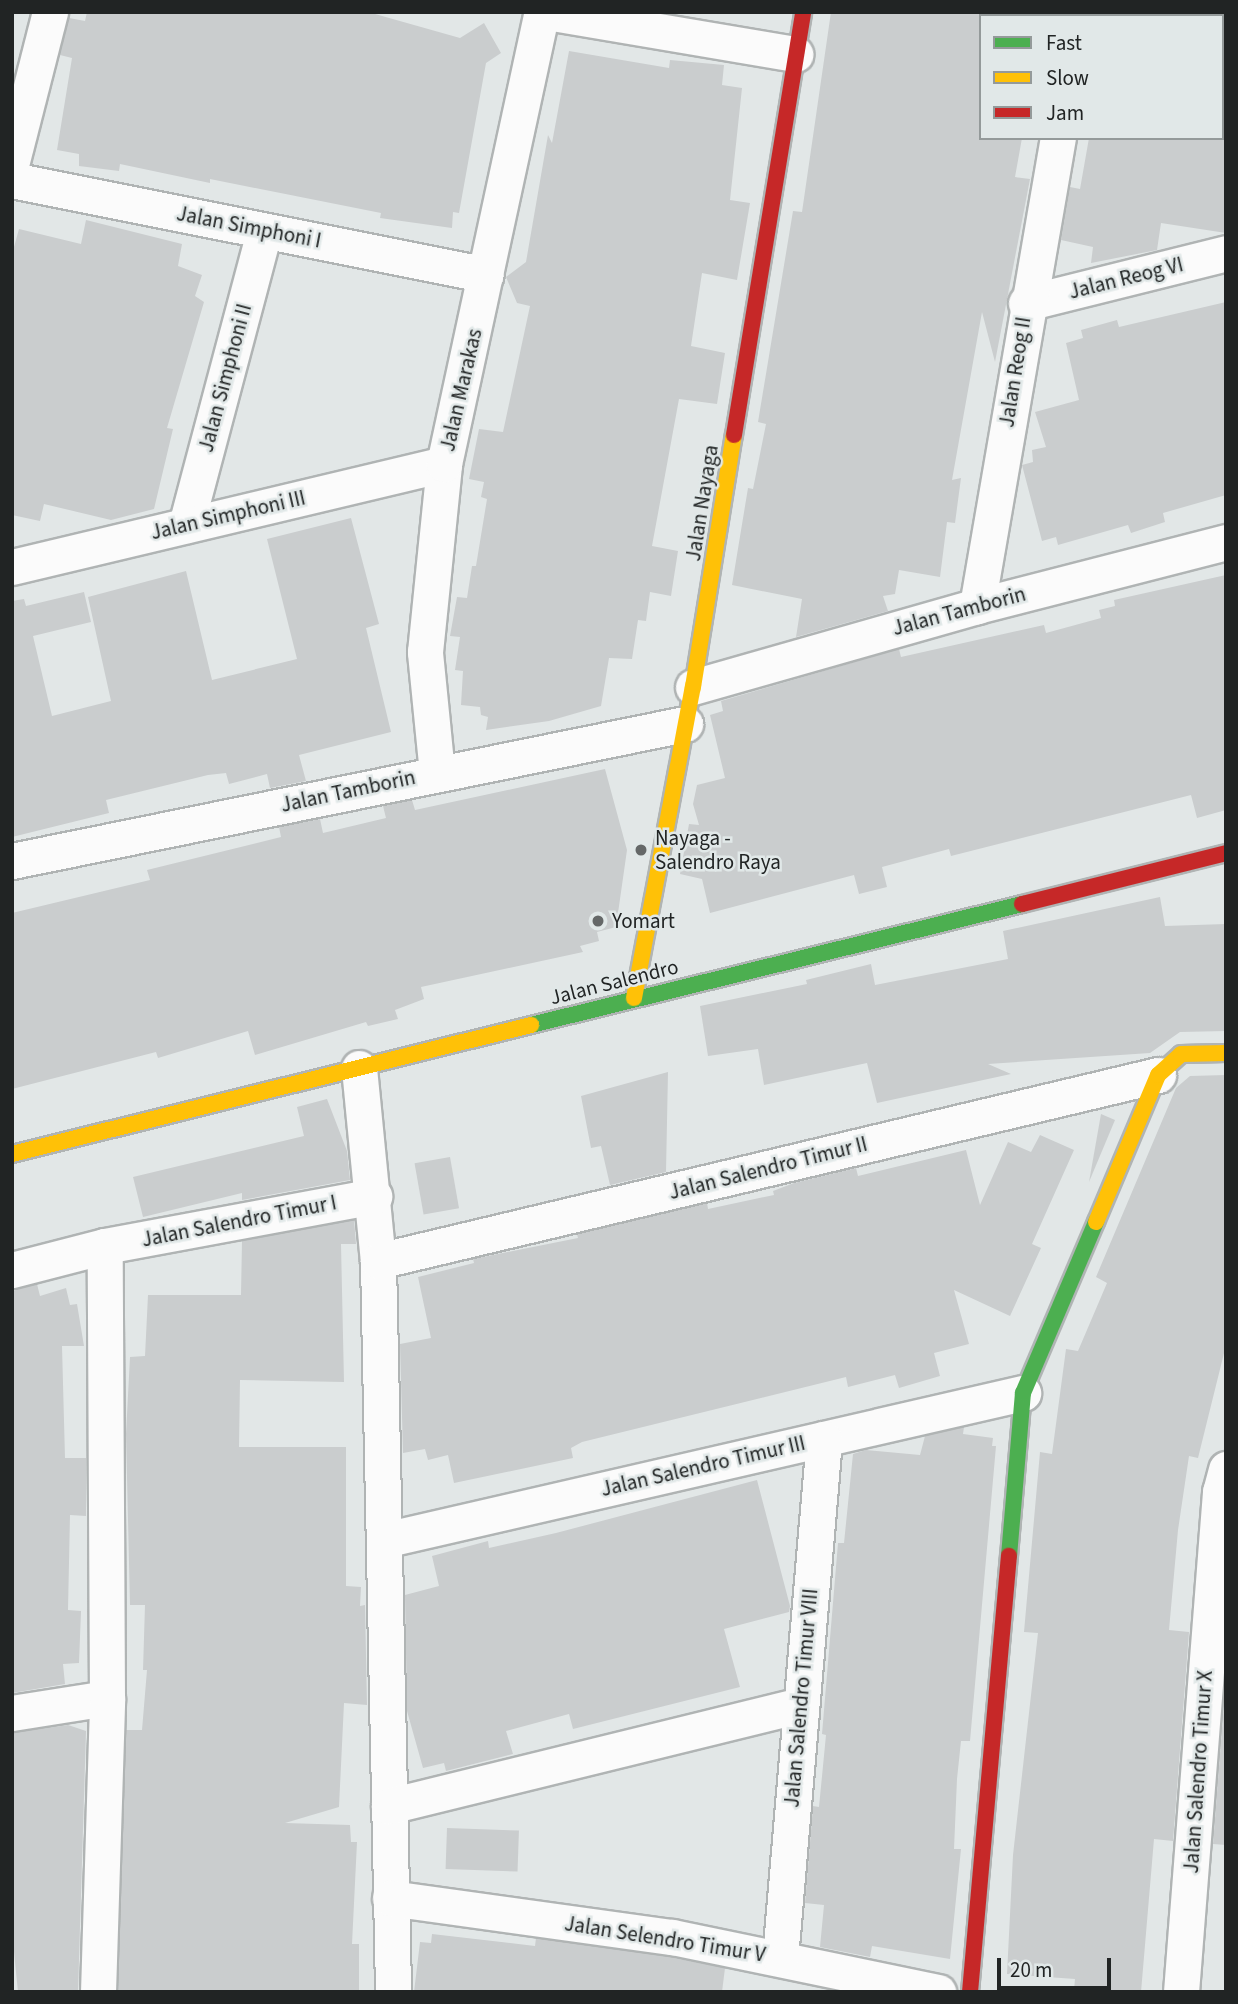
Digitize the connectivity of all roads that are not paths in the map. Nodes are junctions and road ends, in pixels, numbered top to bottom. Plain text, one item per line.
1 (50, 12) edge
2 (544, 12) edge
3 (803, 12) edge
4 (795, 54) junction
5 (1058, 140) edge
6 (12, 161) edge
7 (12, 180) edge
8 (264, 230) junction
9 (1226, 253) edge
10 (486, 275) junction
11 (1026, 303) junction
12 (444, 464) junction
13 (186, 526) junction
14 (1226, 542) edge
15 (12, 567) edge
16 (977, 606) junction
17 (693, 687) junction
18 (685, 724) junction
19 (437, 773) junction
20 (1226, 853) edge
21 (12, 861) edge
22 (634, 998) junction
23 (1226, 1053) edge
24 (359, 1068) junction
25 (1158, 1075) junction
26 (12, 1154) edge
27 (374, 1196) junction
28 (105, 1247) junction
29 (379, 1261) junction
30 (12, 1270) edge
31 (1023, 1393) junction
32 (824, 1439) junction
33 (1226, 1469) edge
34 (384, 1540) junction
35 (107, 1698) junction
36 (801, 1705) junction
37 (12, 1713) edge
38 (389, 1806) junction
39 (390, 1898) junction
40 (780, 1958) junction
41 (98, 1992) edge
42 (393, 1992) edge
43 (938, 1992) edge
44 (970, 1992) edge
45 (1181, 1992) edge

1 - 6 street
2 - 4 street
2 - 10 street, Jalan Marakas
3 - 4 street, Jalan Nayaga
4 - 17 street, Jalan Nayaga
5 - 11 street, Jalan Reog II
7 - 8 street, Jalan Simphoni I
8 - 10 street, Jalan Simphoni I
8 - 13 street, Jalan Simphoni II
9 - 11 street, Jalan Reog VI
10 - 12 street, Jalan Marakas
11 - 16 street, Jalan Reog II
12 - 13 street, Jalan Simphoni III
12 - 19 street, Jalan Marakas
13 - 15 street, Jalan Simphoni III
14 - 16 street, Jalan Tamborin
16 - 17 street, Jalan Tamborin
17 - 18 street, Jalan Nayaga
18 - 19 street, Jalan Tamborin
18 - 22 street, Jalan Nayaga
19 - 21 street, Jalan Tamborin
20 - 22 street, Jalan Salendro
22 - 24 street, Jalan Salendro
23 - 25 street
24 - 26 street, Jalan Salendro
24 - 27 street
25 - 29 street, Jalan Salendro Timur II
25 - 31 street
27 - 28 street, Jalan Salendro Timur I
27 - 29 street
28 - 30 street, Jalan Salendro Timur I
28 - 35 street
29 - 34 street
31 - 32 street, Jalan Salendro Timur III
31 - 44 street
32 - 34 street, Jalan Salendro Timur III
32 - 36 street, Jalan Salendro Timur VIII
33 - 45 street, Jalan Salendro Timur X
34 - 38 street
35 - 37 street
35 - 41 street
36 - 38 street
36 - 40 street, Jalan Salendro Timur VIII
38 - 39 street
39 - 40 street, Jalan Selendro Timur V
39 - 42 street
40 - 43 street, Jalan Selendro Timur V

